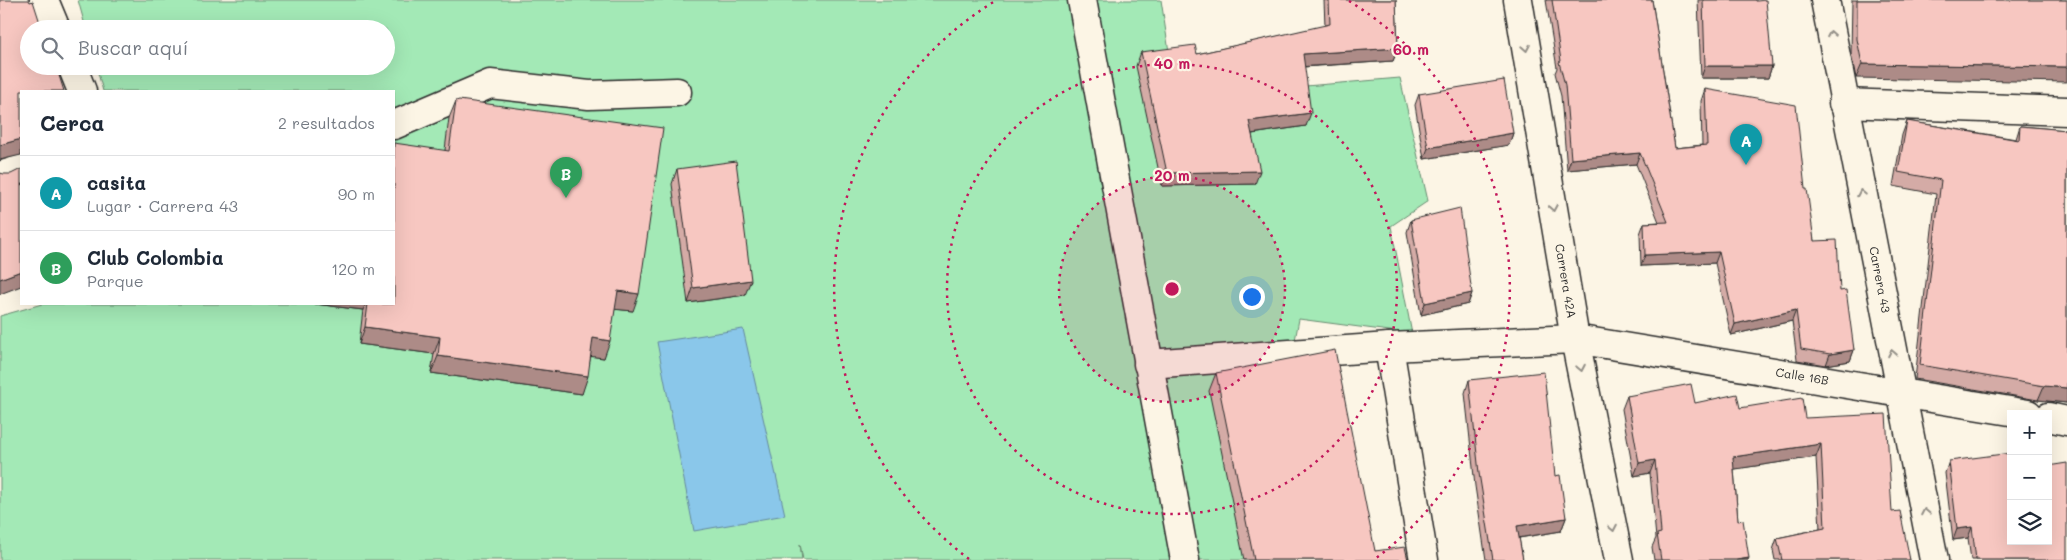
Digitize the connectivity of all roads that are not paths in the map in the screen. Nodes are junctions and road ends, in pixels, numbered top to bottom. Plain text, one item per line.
1 (44, 0) edge
2 (1082, 0) edge
3 (1518, 0) edge
4 (1825, 0) edge
5 (52, 20) edge
6 (677, 92) dead end
7 (1843, 103) junction
8 (2067, 112) edge
9 (395, 125) edge
10 (20, 169) edge
11 (0, 176) edge
12 (1575, 339) junction
13 (1390, 347) junction
14 (1148, 364) junction
15 (1900, 391) junction
16 (2007, 410) edge
17 (2052, 418) edge
18 (2067, 421) edge
19 (1185, 560) edge
20 (1424, 560) edge
21 (1620, 560) edge
22 (1934, 560) edge

1 - 5 street
2 - 14 street
3 -> 12 street, Carrera 42A
7 -> 4 street, Carrera 43
6 - 9 street
7 - 8 street
15 -> 7 street, Carrera 43
10 - 11 street
12 - 13 street, Calle 16B
12 - 15 street, Calle 16B
12 -> 21 street, Carrera 42A
13 - 14 street, Calle 16B
13 - 20 street
14 - 19 street
15 - 16 street, Calle 16B
22 -> 15 street, Carrera 43
17 - 18 street

